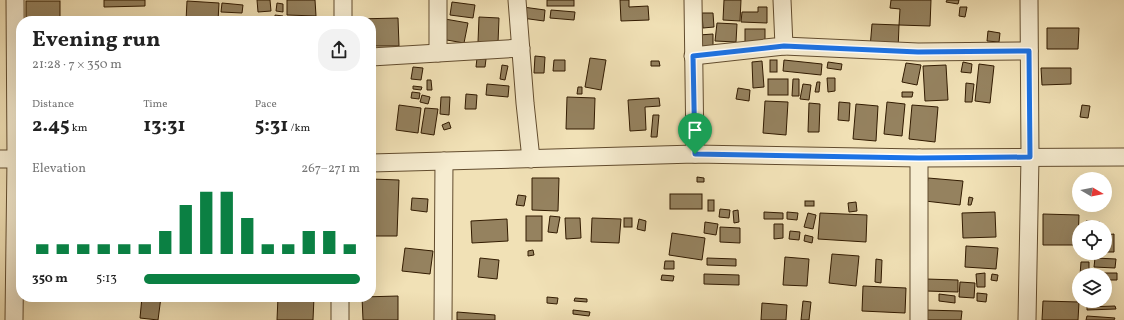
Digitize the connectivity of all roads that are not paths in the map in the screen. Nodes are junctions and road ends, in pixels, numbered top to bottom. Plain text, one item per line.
1 (16, 0) edge
2 (343, 0) edge
3 (438, 0) edge
4 (517, 0) edge
5 (693, 0) edge
6 (782, 0) edge
7 (1029, 0) edge
8 (343, 16) edge
9 (784, 46) junction
10 (521, 48) junction
11 (1029, 51) junction
12 (438, 53) junction
13 (693, 56) junction
14 (376, 57) edge
15 (695, 154) junction
16 (1124, 156) edge
17 (1030, 157) junction
18 (919, 158) junction
19 (12, 159) edge
20 (531, 159) junction
21 (444, 161) junction
22 (376, 163) edge
23 (340, 302) edge
24 (14, 320) edge
25 (340, 320) edge
26 (443, 320) edge
27 (919, 320) edge
28 (1027, 320) edge

1 - 19 street
2 - 8 street
3 - 12 street
4 - 10 street
5 - 13 street
6 - 9 street
7 - 11 street
9 - 11 street
9 - 13 street
10 - 12 street
10 - 20 street
11 - 17 street
12 - 14 street
13 - 15 street
15 - 18 street
15 - 20 street
16 - 17 street
17 - 18 street
17 - 28 street
18 - 27 street
19 - 24 street
20 - 21 street
21 - 22 street
21 - 26 street
23 - 25 street

